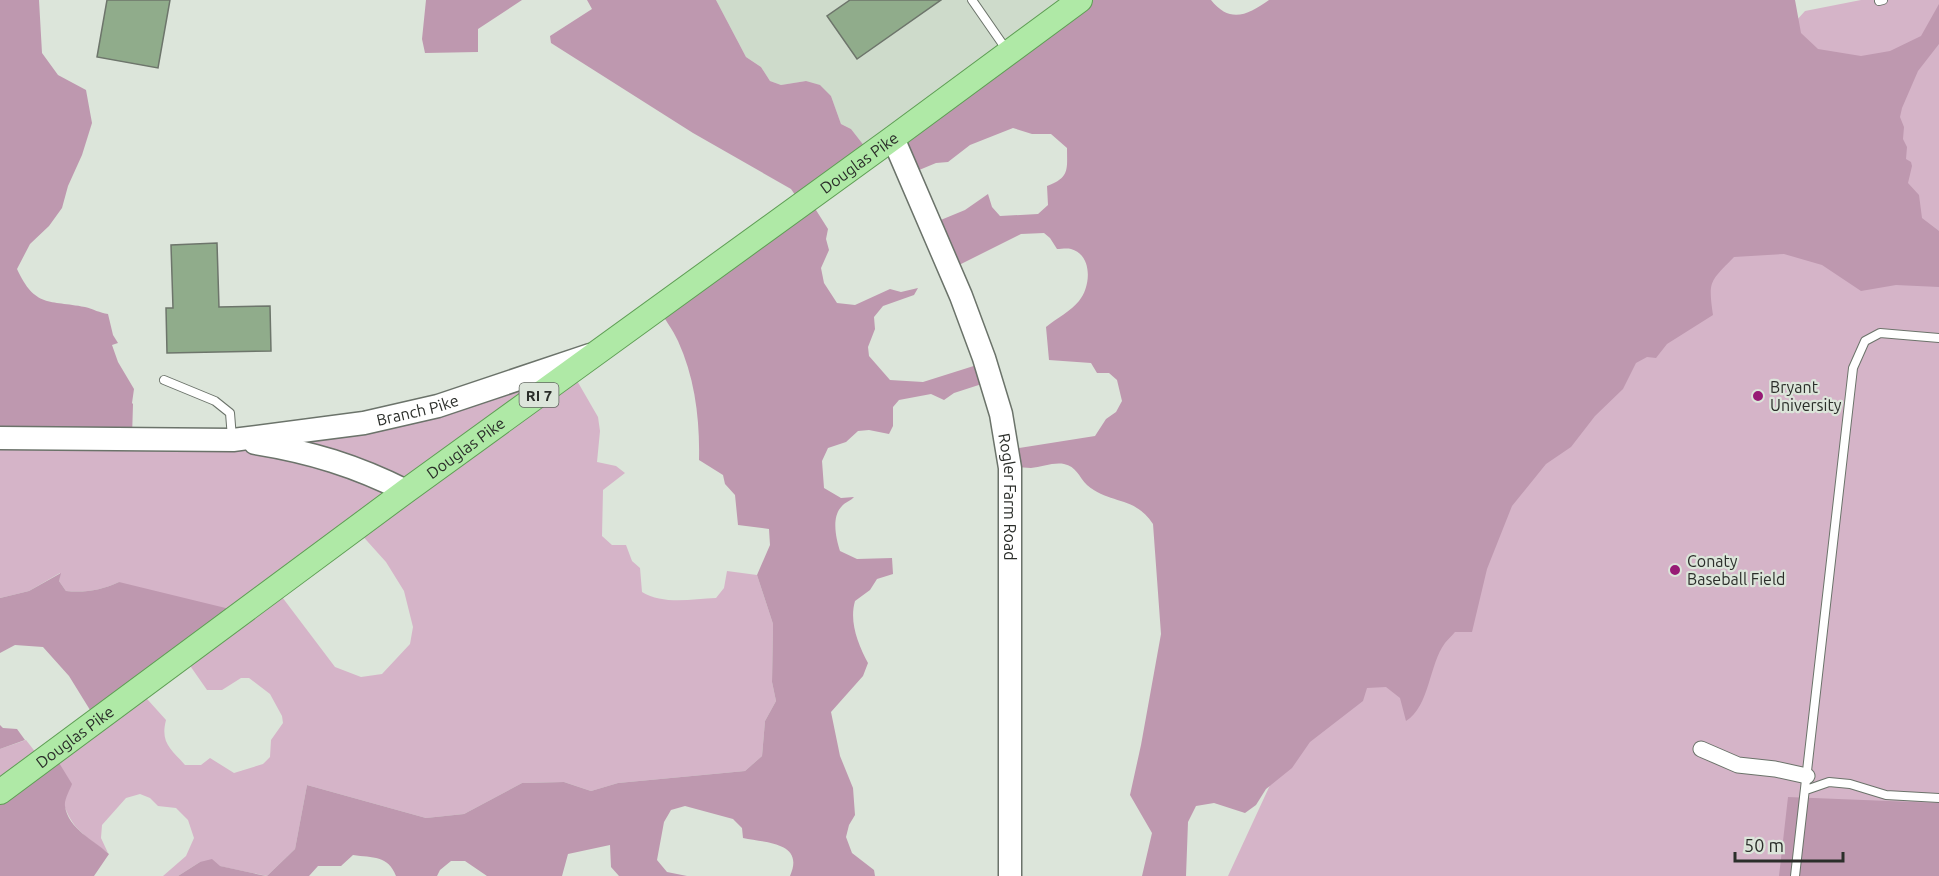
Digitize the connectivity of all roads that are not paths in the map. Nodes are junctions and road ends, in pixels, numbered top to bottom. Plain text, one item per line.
1 (972, 0) edge
2 (1075, 1) edge
3 (1009, 53) junction
4 (893, 138) junction
5 (1939, 338) edge
6 (596, 353) junction
7 (164, 380) dead end
8 (0, 438) edge
9 (233, 440) junction
10 (406, 491) junction
11 (1701, 749) dead end
12 (1806, 783) junction
13 (0, 792) edge
14 (1939, 798) edge
15 (1010, 876) edge
16 (1795, 876) edge

1 - 3 lane
2 - 3 main road, Douglas Pike / RI 7
3 - 4 main road, Douglas Pike / RI 7
4 - 6 main road, Douglas Pike / RI 7
4 - 15 main road, Rogler Farm Road
5 - 12 lane
6 - 9 main road, Branch Pike
6 - 10 main road, Douglas Pike / RI 7
7 - 9 lane
8 - 9 main road, Branch Pike
9 - 10 main road, Branch Pike
10 - 13 main road, Douglas Pike / RI 7
11 - 12 street
12 - 14 lane
12 - 16 lane

